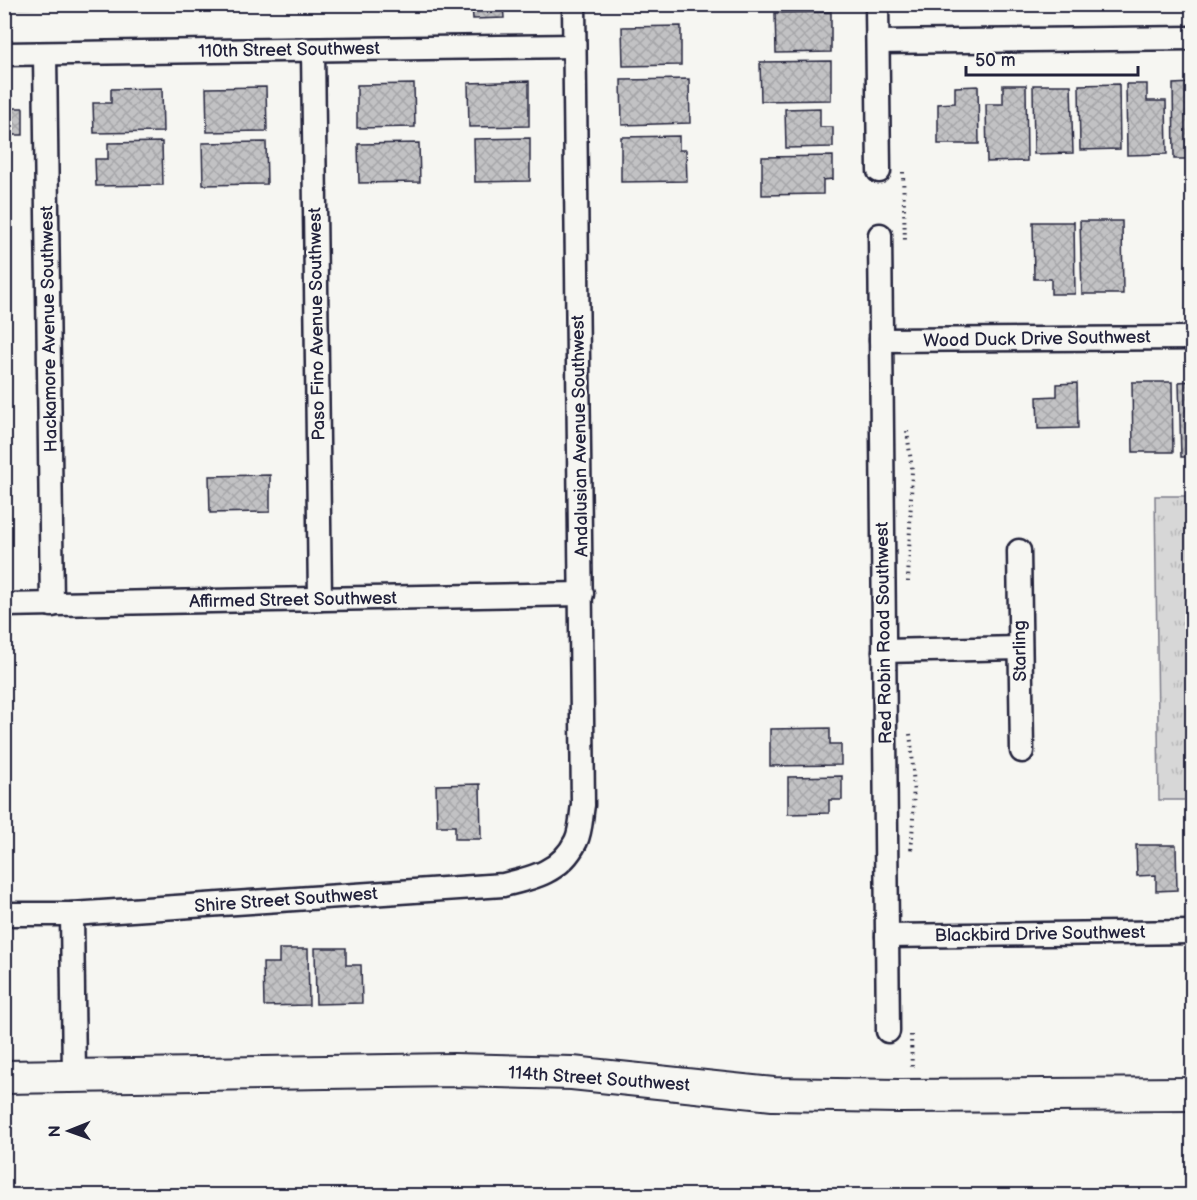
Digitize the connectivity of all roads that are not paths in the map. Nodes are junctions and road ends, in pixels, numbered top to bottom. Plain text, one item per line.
1 (574, 4) edge
2 (877, 4) edge
3 (1192, 38) edge
4 (878, 42) junction
5 (574, 46) junction
6 (314, 50) junction
7 (4, 54) edge
8 (45, 54) junction
9 (879, 171) dead end
10 (880, 235) dead end
11 (1192, 338) edge
12 (881, 340) junction
13 (1019, 551) dead end
14 (582, 594) junction
15 (320, 599) junction
16 (52, 604) junction
17 (4, 605) edge
18 (1020, 648) junction
19 (884, 651) junction
20 (1022, 751) dead end
21 (561, 861) joint
22 (4, 914) edge
23 (72, 914) junction
24 (1192, 932) edge
25 (887, 936) junction
26 (888, 1030) dead end
27 (74, 1075) junction
28 (4, 1077) edge
29 (1192, 1094) edge

1 - 5 street, Andalusian Avenue Southwest
2 - 4 street
3 - 4 street
4 - 9 street
5 - 6 street, 110th Street Southwest
5 - 14 street, Andalusian Avenue Southwest
6 - 8 street, 110th Street Southwest
6 - 15 street, Paso Fino Avenue Southwest
7 - 8 street, 110th Street Southwest
8 - 16 street, Hackamore Avenue Southwest
10 - 12 street, Red Robin Road Southwest
11 - 12 street, Wood Duck Drive Southwest
12 - 19 street, Red Robin Road Southwest
13 - 18 street, Starling
14 - 15 street, Affirmed Street Southwest
14 - 21 street, Andalusian Avenue Southwest
15 - 16 street, Affirmed Street Southwest
16 - 17 street, Affirmed Street Southwest
18 - 19 street
18 - 20 street, Starling
19 - 25 street, Red Robin Road Southwest
21 - 23 street, Shire Street Southwest
22 - 23 street, Shire Street Southwest
23 - 27 street
24 - 25 street, Blackbird Drive Southwest
25 - 26 street, Red Robin Road Southwest
27 - 28 street, 114th Street Southwest
27 - 29 street, 114th Street Southwest

